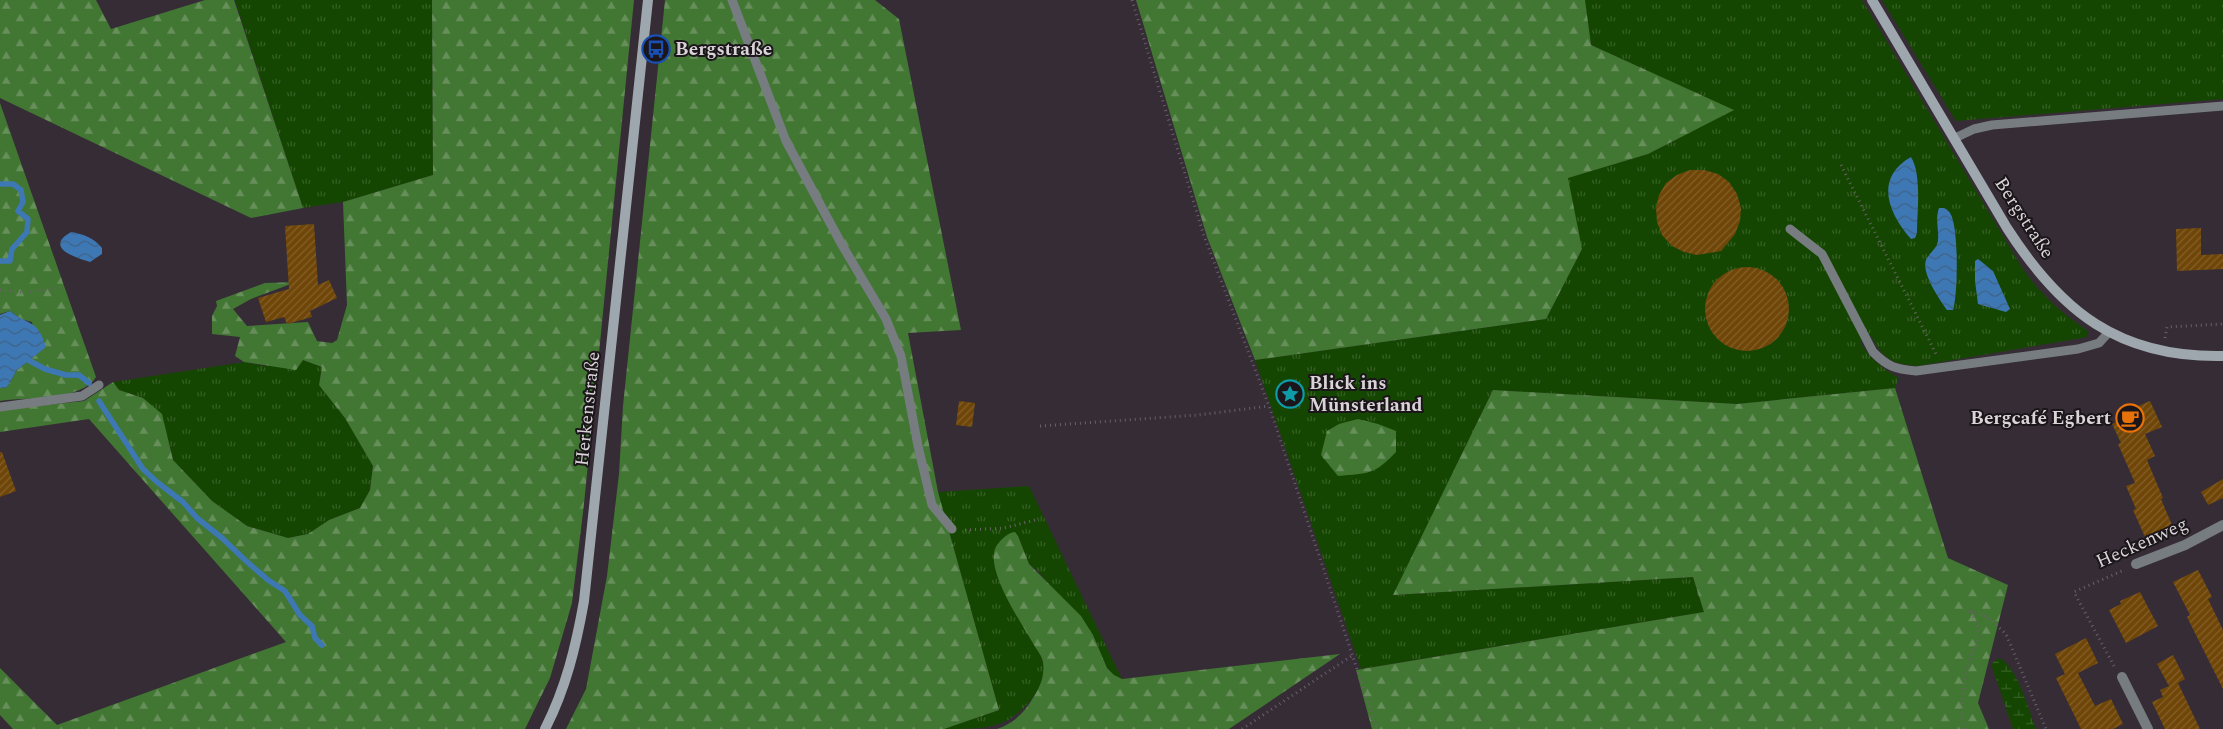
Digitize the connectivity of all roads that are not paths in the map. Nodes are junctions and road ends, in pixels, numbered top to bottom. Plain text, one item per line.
1 (648, 0) edge
2 (732, 0) edge
3 (1872, 0) edge
4 (2223, 106) edge
5 (1955, 138) junction
6 (1790, 229) dead end
7 (2110, 332) junction
8 (2223, 356) edge
9 (99, 385) dead end
10 (0, 407) edge
11 (2223, 525) edge
12 (952, 529) road end
13 (2136, 564) road end
14 (2122, 677) road end
15 (545, 729) edge
16 (2148, 729) edge

1 - 15 main road, Herkenstraße
2 - 12 lane
3 - 5 main road, Bergstraße
4 - 5 lane
5 - 7 main road, Bergstraße
6 - 7 lane
7 - 8 main road, Bergstraße
9 - 10 lane
11 - 13 street, Heckenweg
14 - 16 street

